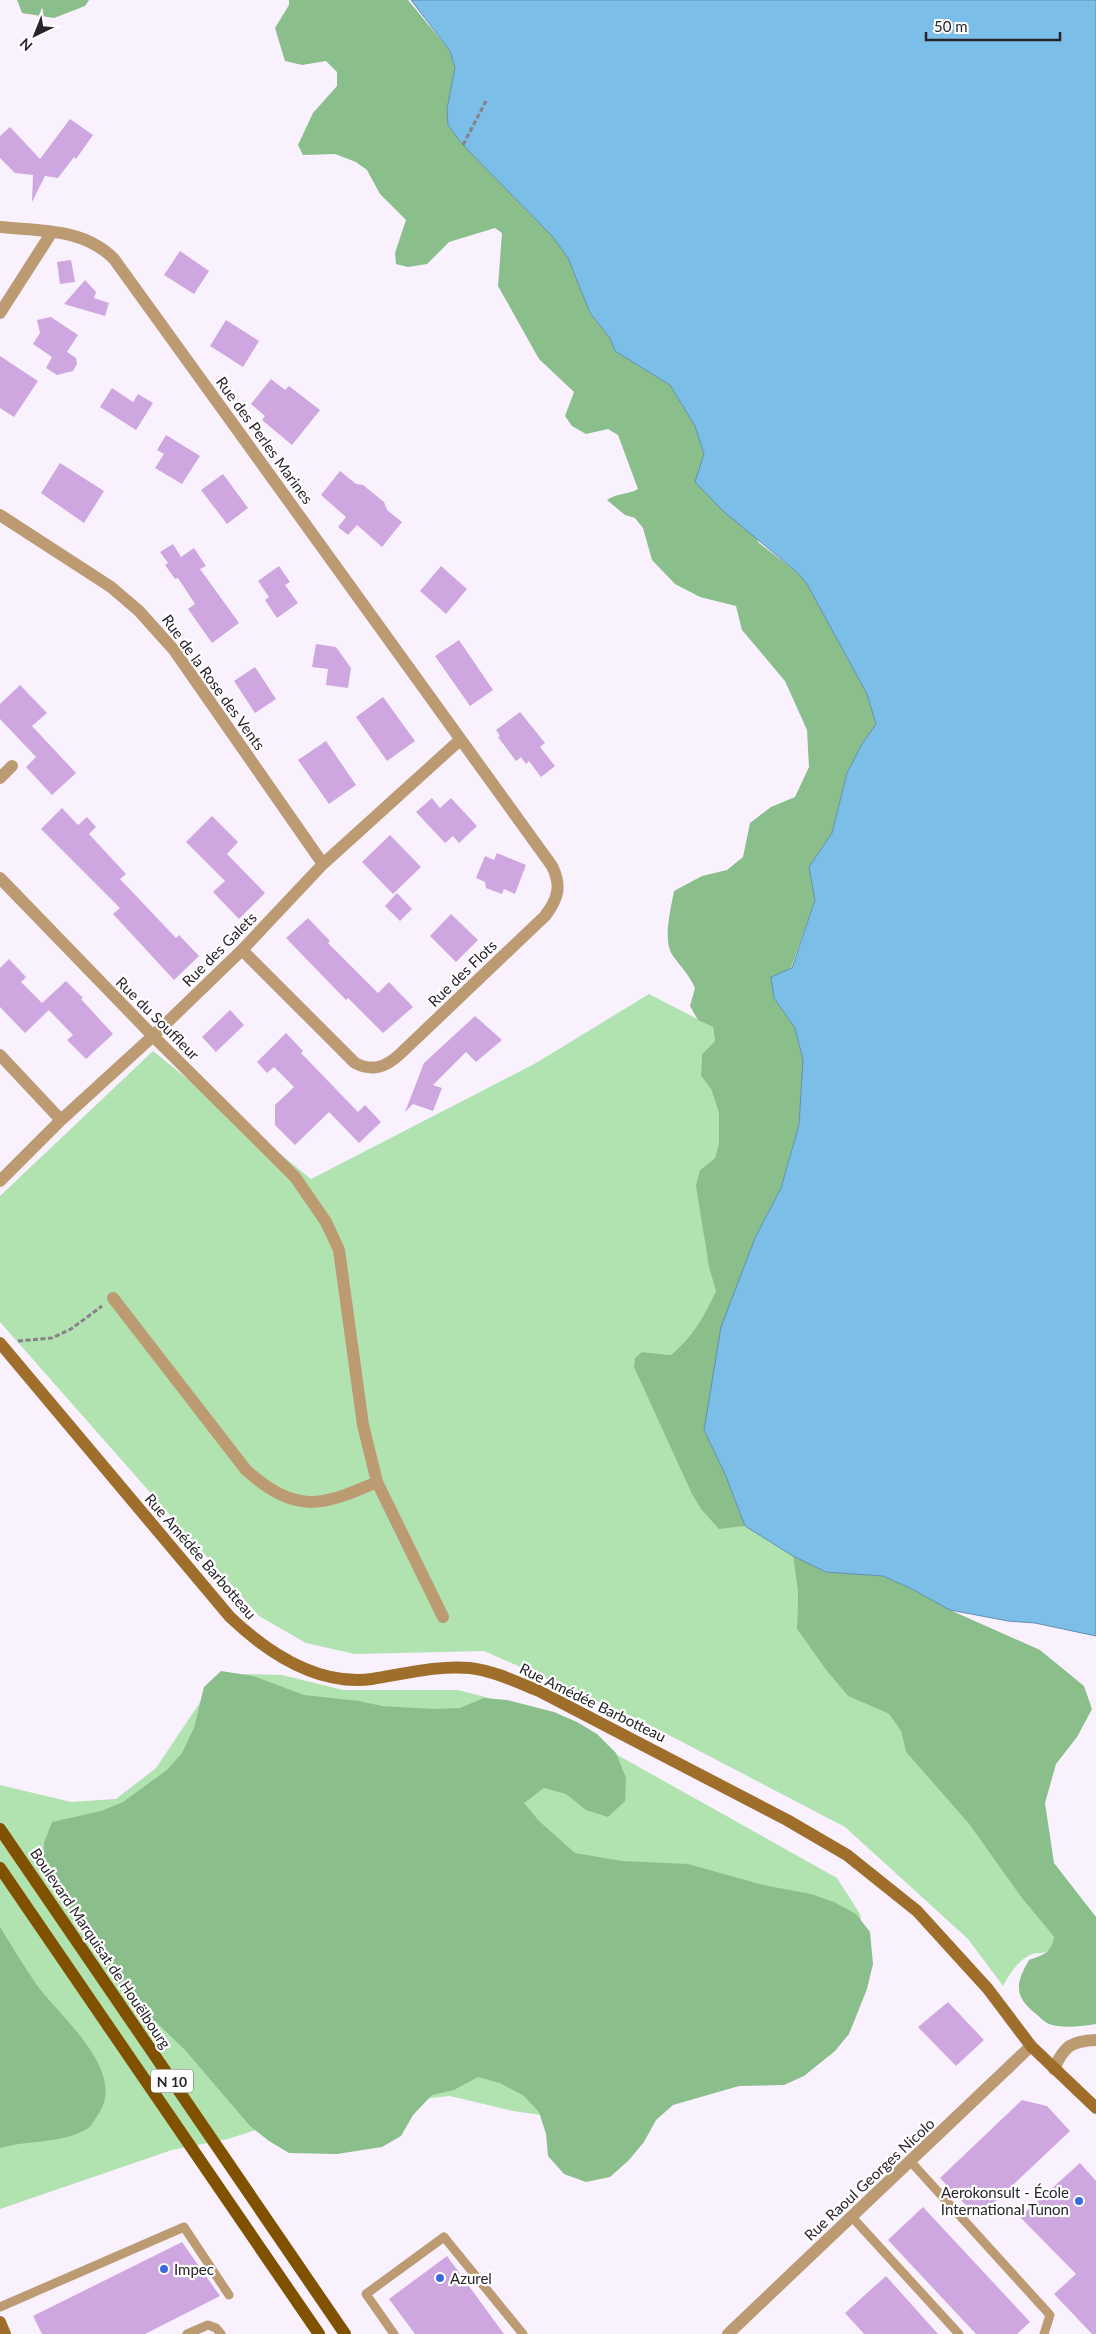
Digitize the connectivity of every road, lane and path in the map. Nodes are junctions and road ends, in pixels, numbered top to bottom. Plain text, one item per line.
1 (486, 101) dead end
2 (463, 145) dead end
3 (0, 227) edge
4 (52, 232) junction
5 (0, 313) edge
6 (0, 515) edge
7 (460, 740) junction
8 (12, 766) dead end
9 (0, 778) edge
10 (323, 864) junction
11 (0, 878) edge
12 (242, 950) junction
13 (153, 1036) junction
14 (0, 1055) edge
15 (61, 1120) junction
16 (0, 1181) edge
17 (114, 1298) joint
18 (0, 1343) edge
19 (377, 1482) junction
20 (443, 1617) dead end
21 (0, 1829) edge
22 (0, 1868) edge
23 (1096, 2040) edge
24 (1031, 2046) junction
25 (1054, 2069) junction
26 (1096, 2108) edge
27 (911, 2162) junction
28 (852, 2217) junction
29 (230, 2295) dead end
30 (0, 2307) edge
31 (0, 2322) edge
32 (5, 2334) edge
33 (187, 2334) edge
34 (221, 2334) edge
35 (319, 2334) edge
36 (345, 2334) edge
37 (394, 2334) edge
38 (523, 2334) edge
39 (728, 2334) edge
40 (959, 2334) edge
41 (1044, 2334) edge

1 - 2 path
3 - 4 street, Rue des Perles Marines
4 - 5 street
4 - 7 street, Rue des Perles Marines
6 - 10 street, Rue de la Rose des Vents
7 - 10 street, Rue des Galets
7 - 12 street, Rue des Flots
8 - 9 street
10 - 12 street, Rue des Galets
11 - 13 street, Rue du Souffleur
12 - 13 street, Rue des Galets
13 - 15 street, Rue des Galets
13 - 19 street, Rue du Souffleur
14 - 15 street
15 - 16 street, Rue des Galets
17 - 18 path
17 - 19 street
18 - 24 street, Rue Amédée Barbotteau
19 - 20 street, Rue du Souffleur
21 - 36 main road, Boulevard Marquisat de Houëlbourg / N 10
22 - 35 main road, N 10
23 - 25 street
24 - 25 street, Rue Amédée Barbotteau
24 - 27 street, Rue Raoul Georges Nicolo
25 - 26 street, Rue Amédée Barbotteau
27 - 28 street, Rue Raoul Georges Nicolo
27 - 41 lane
28 - 39 street, Rue Raoul Georges Nicolo
28 - 40 lane
29 - 30 lane
31 - 32 street
33 - 34 lane
37 - 38 lane

